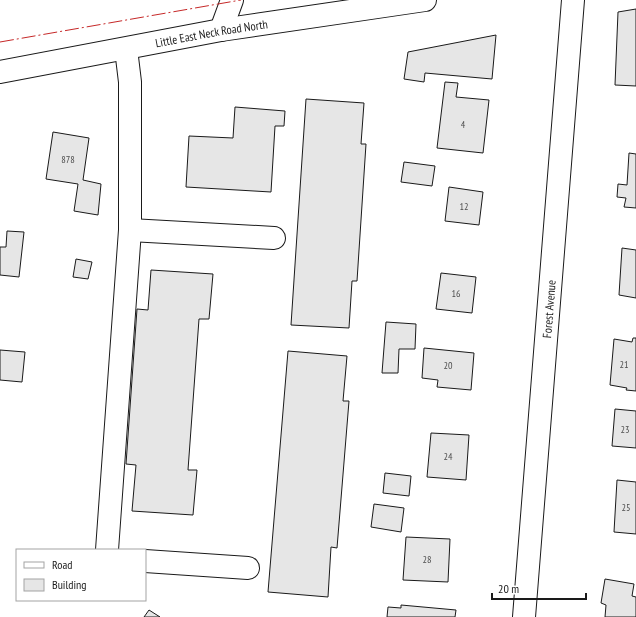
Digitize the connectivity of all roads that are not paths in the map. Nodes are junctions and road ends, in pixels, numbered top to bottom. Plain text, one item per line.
1 (232, 0) edge
2 (425, 0) edge
3 (573, 0) edge
4 (221, 30) junction
5 (126, 49) junction
6 (0, 72) edge
7 (130, 230) junction
8 (274, 238) dead end
9 (107, 549) edge
10 (146, 560) edge
11 (248, 568) dead end
12 (524, 617) edge

1 - 4 street
2 - 4 street, Little East Neck Road North
3 - 12 street, Forest Avenue
4 - 5 street, Little East Neck Road North
5 - 6 street, Little East Neck Road North
5 - 7 street
7 - 8 street
7 - 9 street
10 - 11 street

